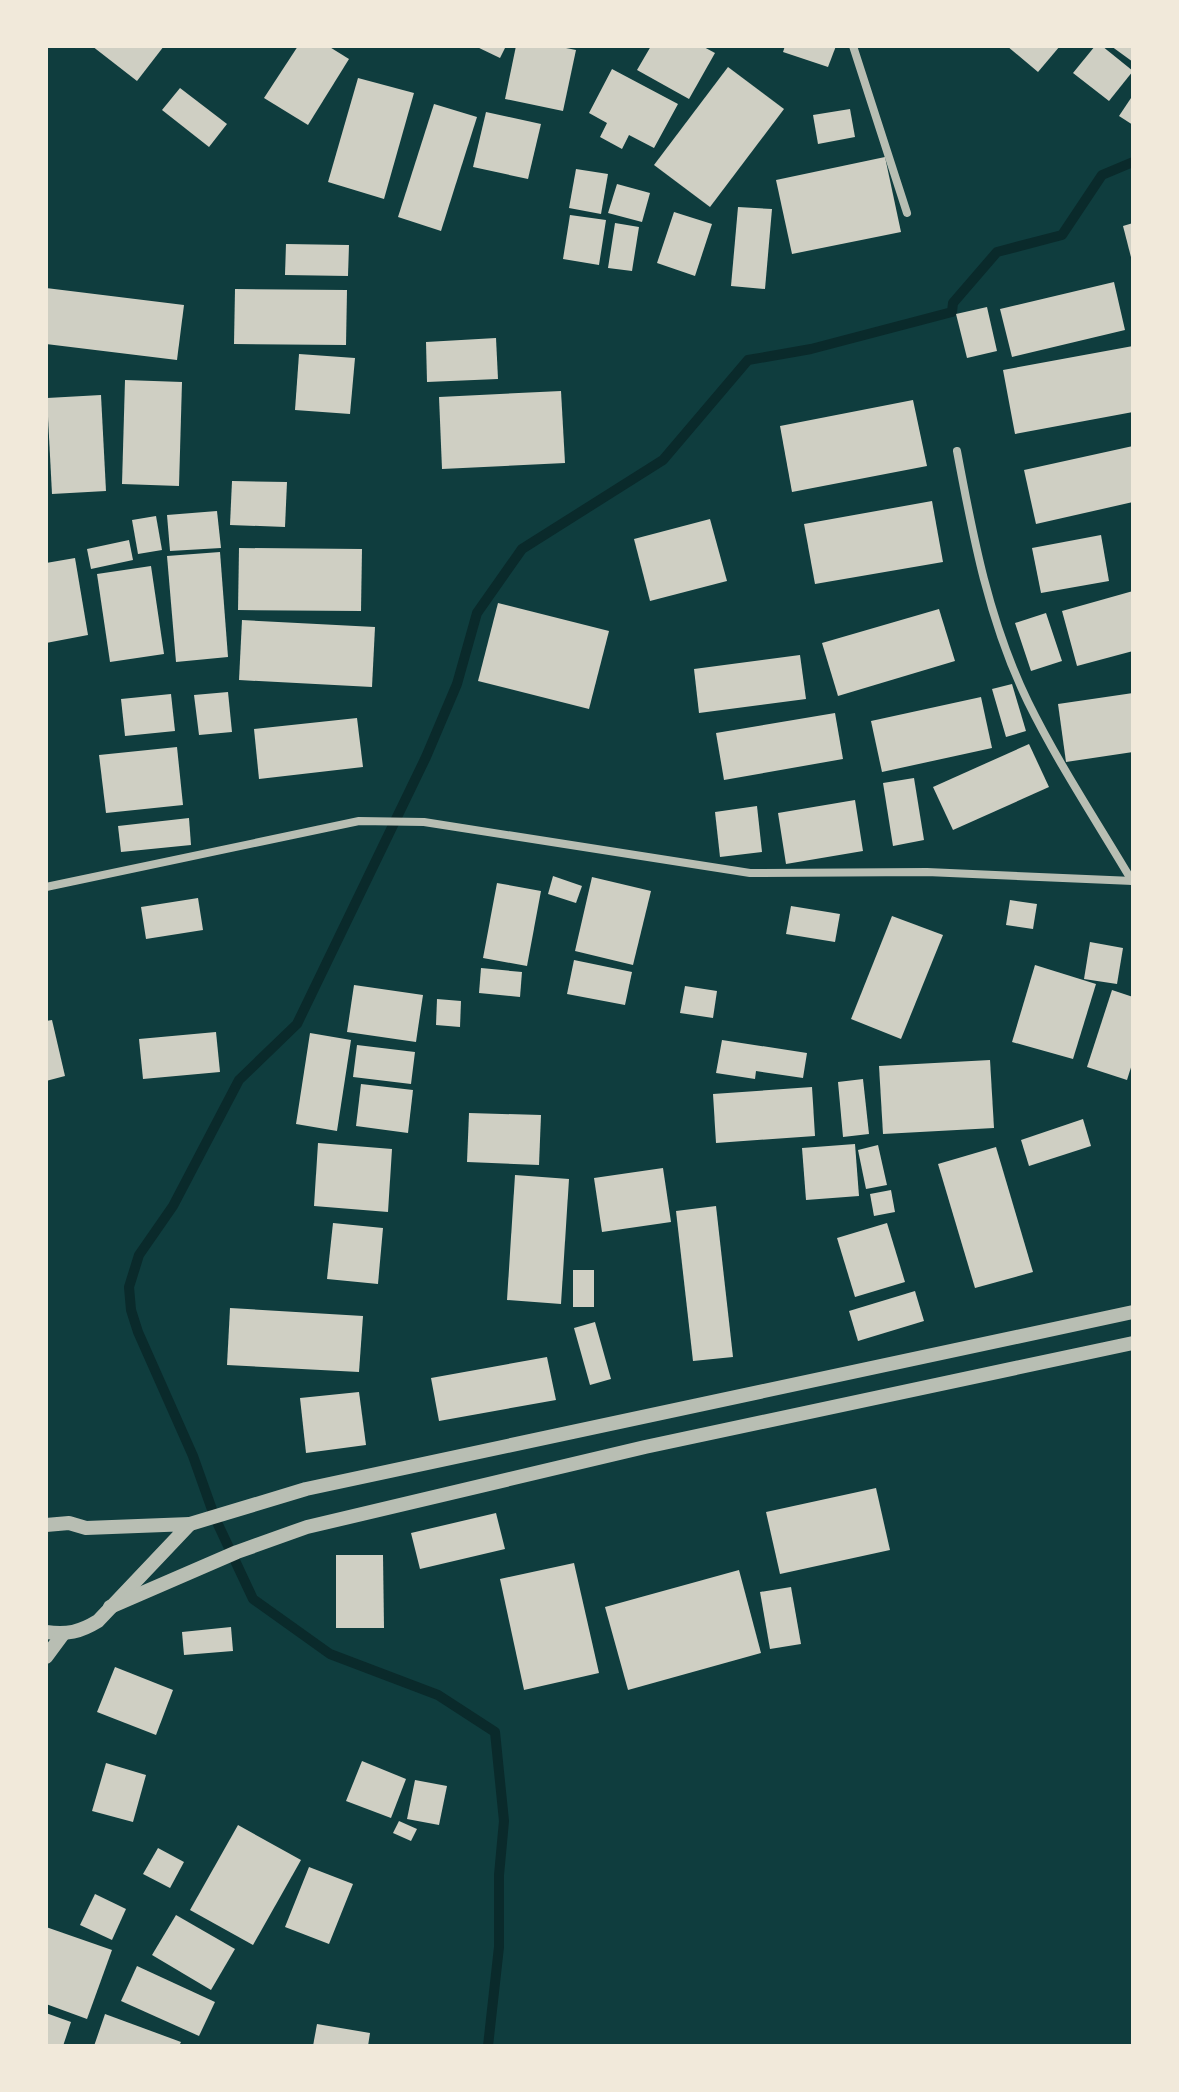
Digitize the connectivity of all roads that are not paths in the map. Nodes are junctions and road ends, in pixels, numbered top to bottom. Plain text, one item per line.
1 (853, 46) edge
2 (907, 213) dead end
3 (957, 451) dead end
4 (1132, 881) edge
5 (46, 887) edge
6 (1133, 1312) edge
7 (1133, 1343) edge
8 (190, 1524) junction
9 (46, 1525) edge
10 (110, 1607) junction
11 (46, 1632) edge
12 (63, 1634) junction
13 (46, 1657) edge

1 - 2 street
3 - 4 street
4 - 5 street
6 - 8 street
7 - 10 street
8 - 9 street
8 - 10 street
10 - 12 street
11 - 12 street
12 - 13 street

